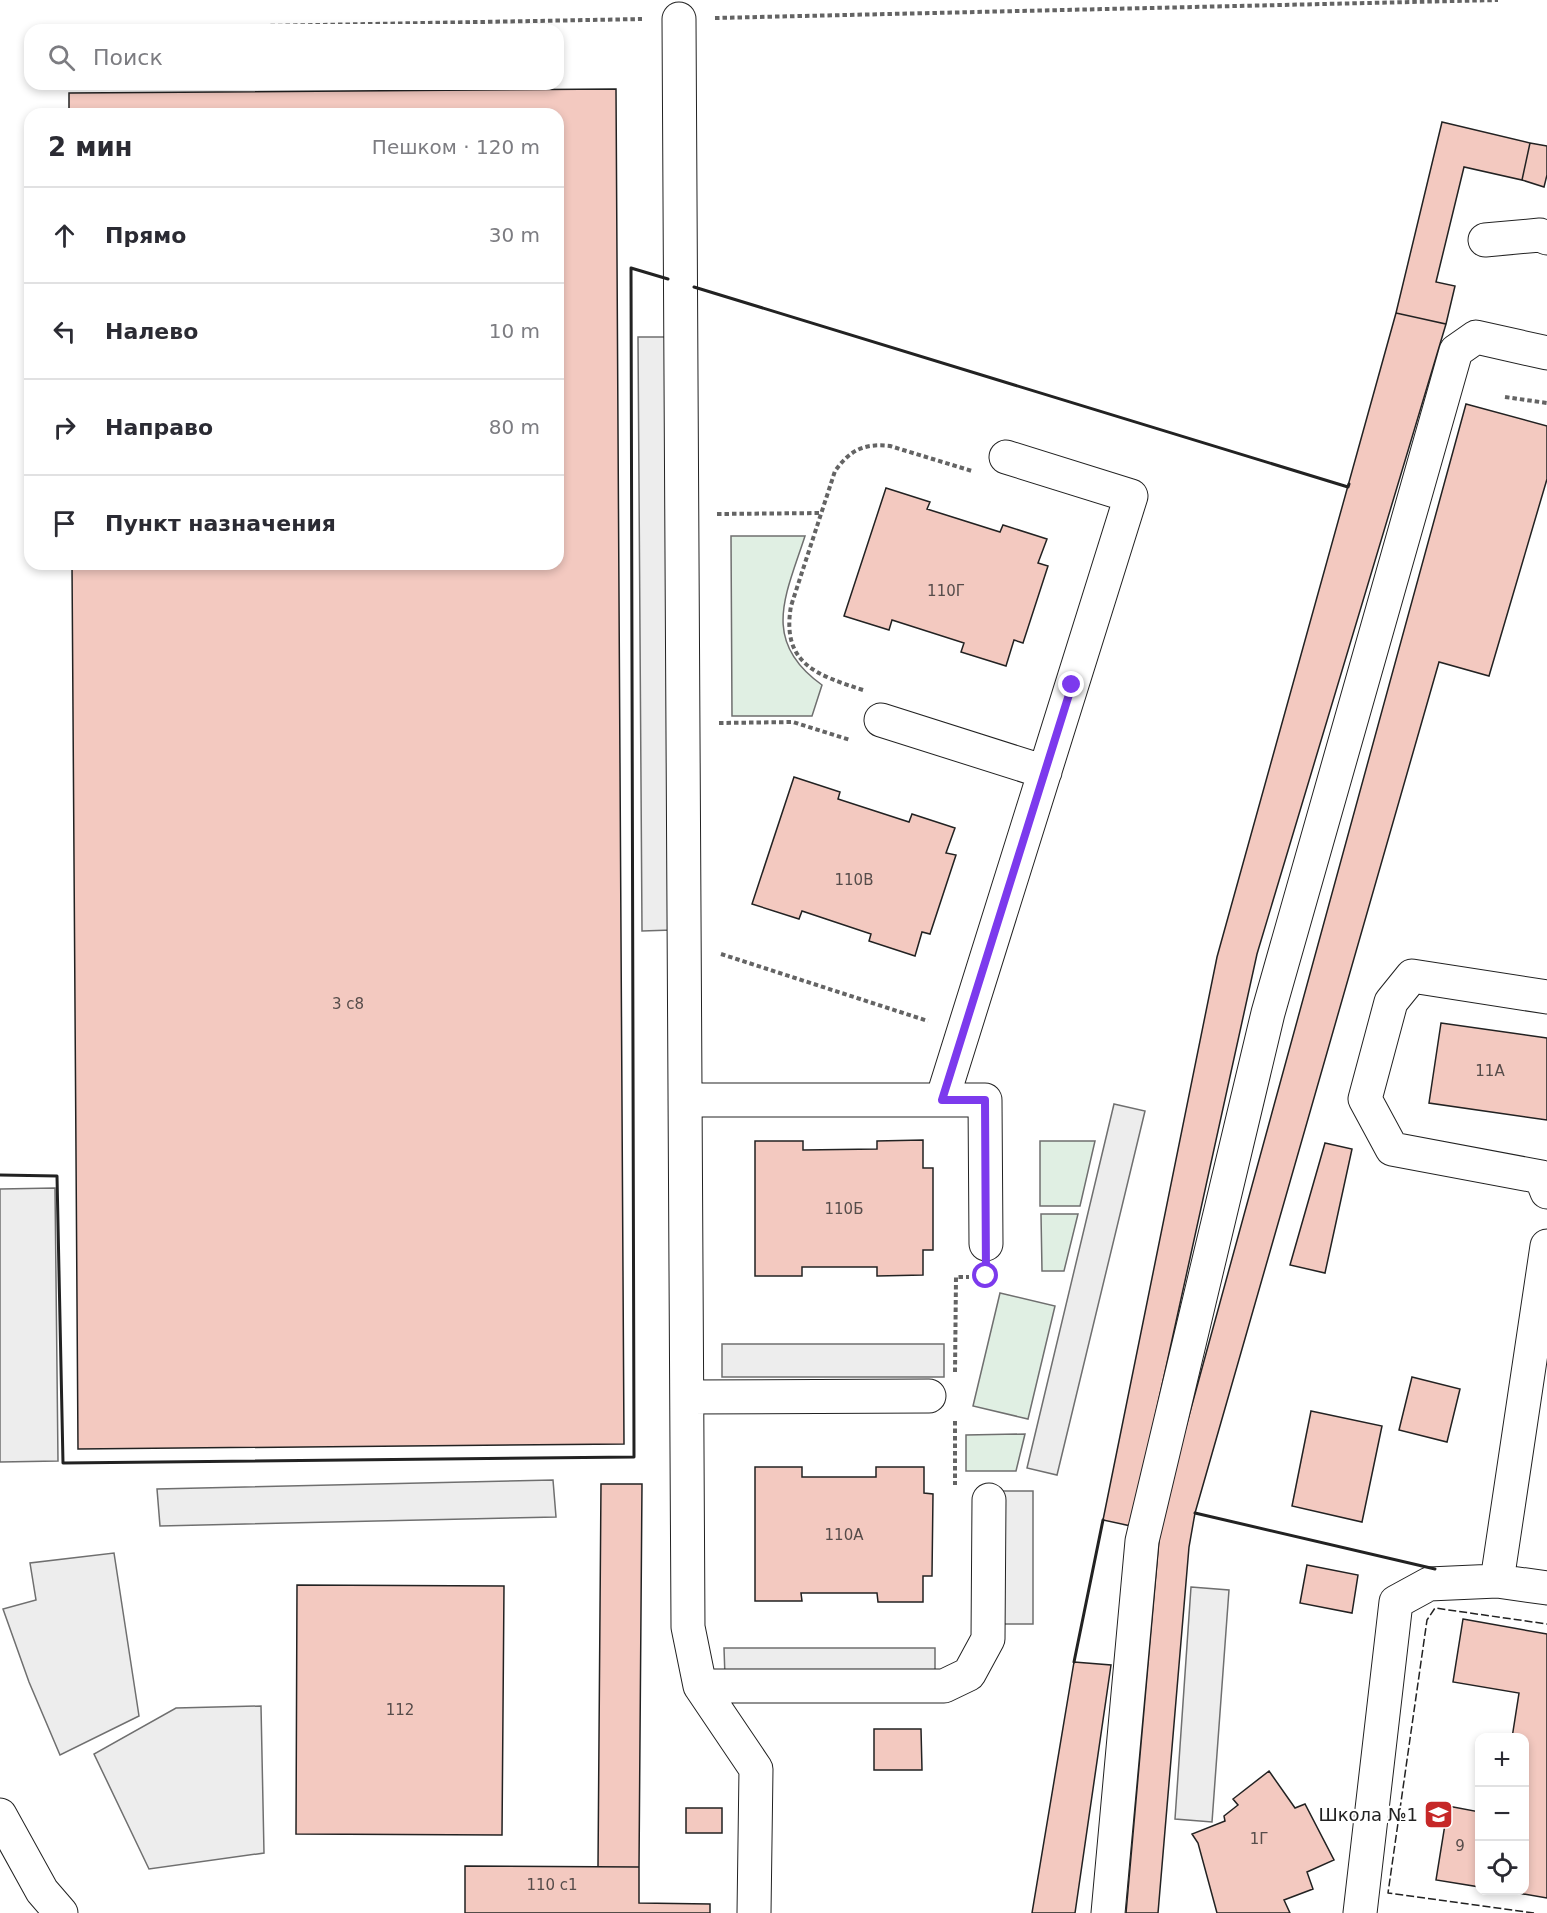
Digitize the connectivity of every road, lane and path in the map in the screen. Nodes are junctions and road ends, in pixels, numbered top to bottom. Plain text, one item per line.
1 (1498, 0) edge
2 (679, 19) junction
3 (382, 24) edge
4 (1547, 238) edge
5 (1485, 240) dead end
6 (1547, 353) edge
7 (1505, 397) dead end
8 (1547, 403) edge
9 (1006, 457) joint
10 (822, 513) junction
11 (682, 514) junction
12 (825, 678) dead end
13 (881, 720) joint
14 (683, 723) junction
15 (1045, 772) junction
16 (684, 943) junction
17 (1547, 997) edge
18 (963, 1033) junction
19 (685, 1100) junction
20 (942, 1100) junction
21 (1547, 1192) edge
22 (986, 1244) joint
23 (1547, 1246) edge
24 (687, 1396) junction
25 (942, 1396) junction
26 (989, 1500) joint
27 (1497, 1581) junction
28 (1547, 1588) edge
29 (700, 1686) junction
30 (0, 1815) edge
31 (61, 1913) edge
32 (754, 1913) edge
33 (1107, 1913) edge
34 (1360, 1913) edge

1 - 2 path
2 - 3 path
2 - 11 main road
4 - 5 main road
6 - 33 main road
7 - 8 path
9 - 10 path
9 - 15 main road
10 - 11 path
10 - 12 path
11 - 14 main road
13 - 14 path
13 - 15 main road
14 - 16 main road
15 - 18 main road
16 - 18 path
16 - 19 main road
17 - 21 main road
18 - 20 main road
19 - 20 main road
19 - 24 main road
20 - 22 main road
22 - 25 path
23 - 27 main road
24 - 25 main road
24 - 29 main road
25 - 26 path
26 - 29 main road
27 - 28 main road
27 - 34 main road
29 - 32 main road
30 - 31 main road

